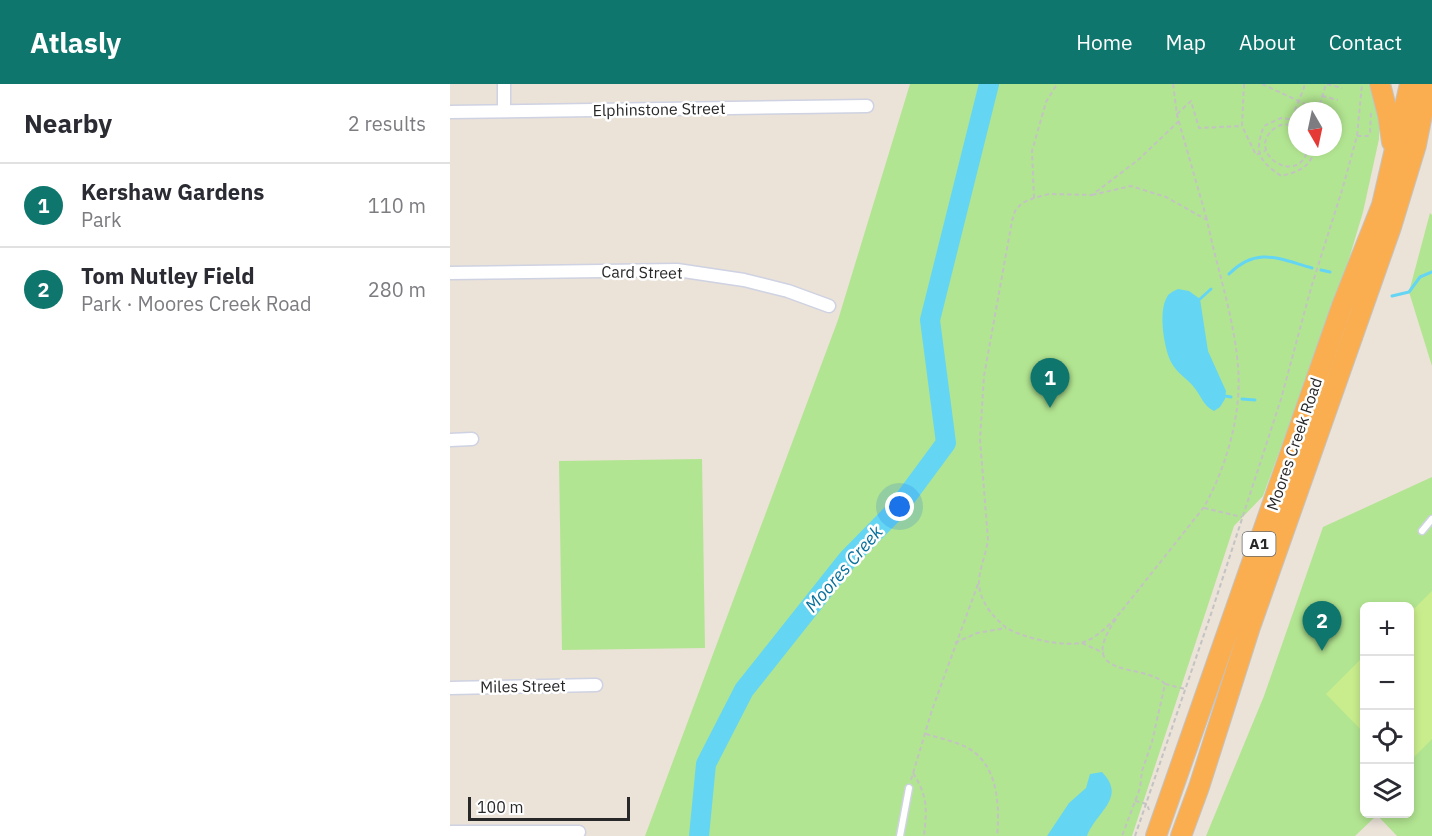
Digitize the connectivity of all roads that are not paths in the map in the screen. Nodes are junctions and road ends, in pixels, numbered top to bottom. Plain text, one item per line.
1 (504, 84) edge
2 (1380, 84) edge
3 (1419, 86) edge
4 (867, 106) dead end
5 (504, 111) junction
6 (450, 112) edge
7 (1432, 128) edge
8 (1416, 145) junction
9 (1393, 157) junction
10 (450, 273) edge
11 (829, 306) dead end
12 (472, 439) dead end
13 (450, 440) edge
14 (1432, 519) edge
15 (1422, 531) dead end
16 (596, 685) dead end
17 (450, 688) edge
18 (909, 788) road end
19 (450, 832) edge
20 (579, 832) dead end
21 (900, 836) edge
22 (1156, 836) edge
23 (1181, 836) edge

1 - 5 street
2 - 9 highway
3 - 8 highway, Moores Creek Road / A1
3 - 9 highway, Moores Creek Road / A1
4 - 5 street, Elphinstone Street
5 - 6 street, Elphinstone Street
7 - 8 highway
8 - 23 highway, Moores Creek Road / A1
9 - 22 highway, Moores Creek Road / A1
10 - 11 street, Card Street
12 - 13 street
14 - 15 lane
16 - 17 street, Miles Street
18 - 21 lane
19 - 20 street

